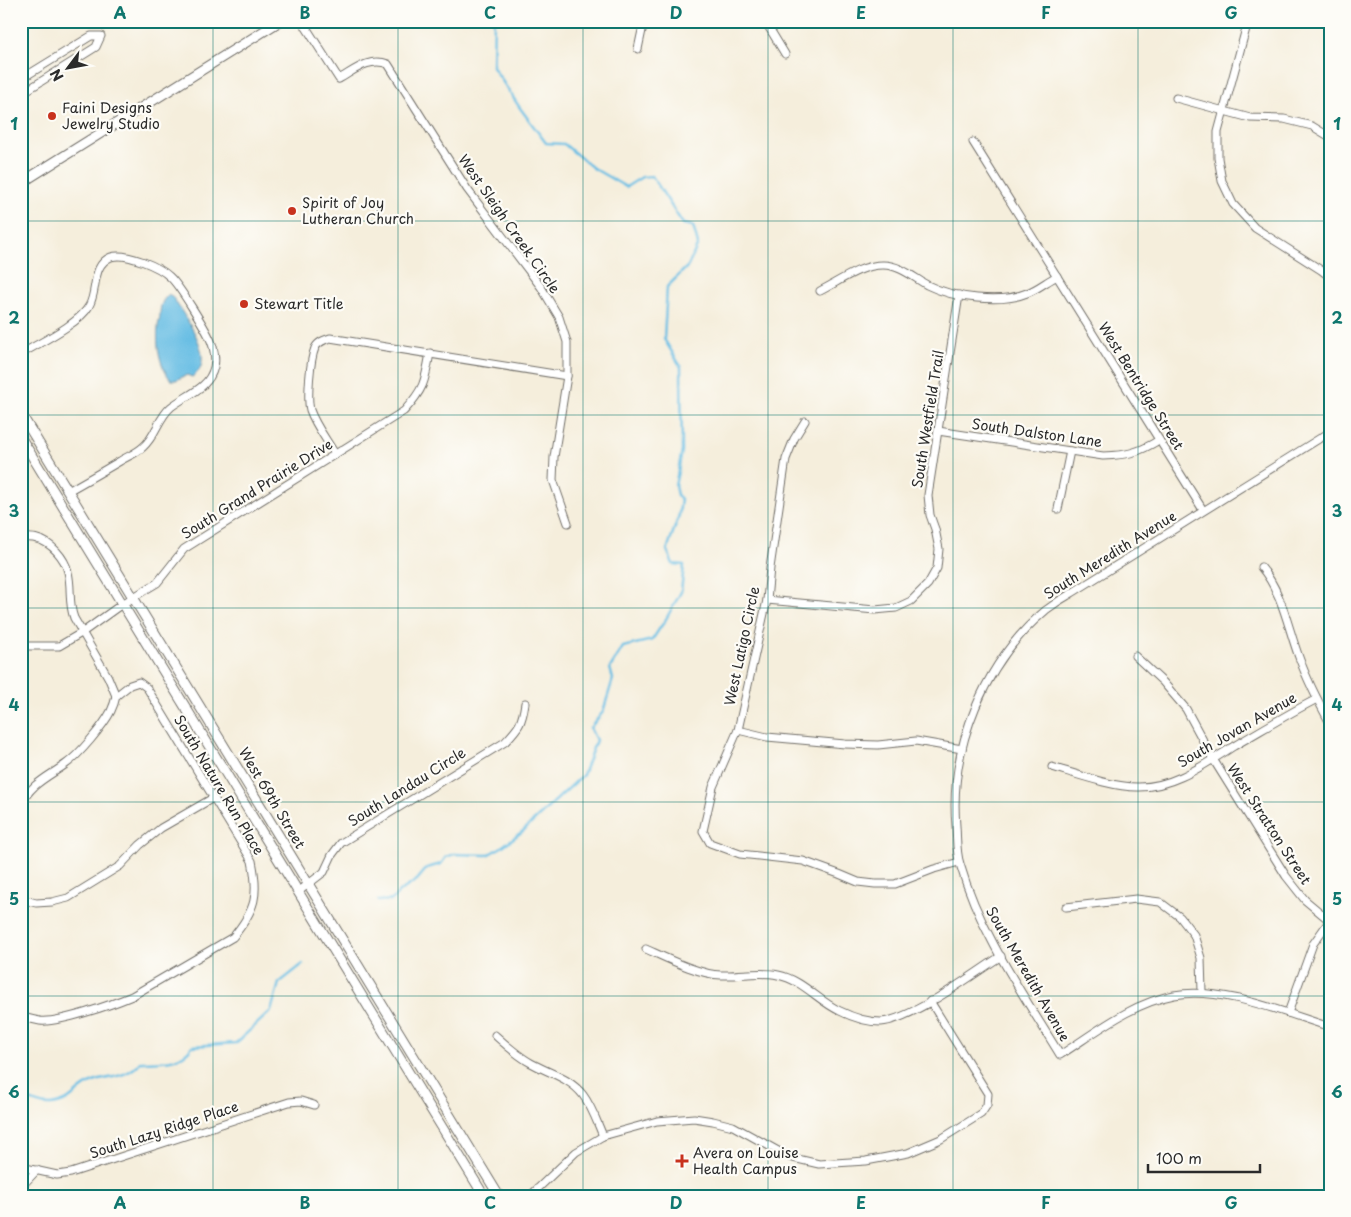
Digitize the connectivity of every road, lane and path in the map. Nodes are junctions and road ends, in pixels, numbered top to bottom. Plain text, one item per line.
1 (280, 21) edge
2 (302, 21) edge
3 (644, 21) edge
4 (765, 21) edge
5 (1248, 21) edge
6 (638, 49) dead end
7 (785, 54) dead end
8 (21, 79) edge
9 (21, 94) edge
10 (1176, 98) dead end
11 (1224, 111) junction
12 (1330, 138) edge
13 (973, 142) dead end
14 (21, 183) edge
15 (1057, 276) junction
16 (1330, 278) edge
17 (820, 291) dead end
18 (959, 295) junction
19 (430, 353) junction
20 (21, 354) edge
21 (567, 376) junction
22 (21, 414) edge
23 (805, 421) dead end
24 (938, 431) junction
25 (1330, 432) edge
26 (21, 438) edge
27 (1159, 440) junction
28 (1070, 451) junction
29 (335, 454) junction
30 (68, 491) junction
31 (57, 498) junction
32 (1058, 509) dead end
33 (1203, 510) junction
34 (568, 523) dead end
35 (21, 538) edge
36 (1261, 568) dead end
37 (133, 597) junction
38 (767, 600) junction
39 (122, 604) junction
40 (83, 632) junction
41 (21, 646) edge
42 (1135, 656) dead end
43 (116, 696) junction
44 (1317, 699) junction
45 (525, 703) dead end
46 (1330, 723) edge
47 (738, 730) junction
48 (962, 749) junction
49 (1213, 759) junction
50 (1052, 768) dead end
51 (246, 780) junction
52 (234, 787) junction
53 (213, 798) junction
54 (21, 805) edge
55 (959, 862) junction
56 (309, 885) junction
57 (298, 892) junction
58 (21, 899) edge
59 (1066, 906) dead end
60 (1330, 920) edge
61 (646, 949) dead end
62 (1001, 956) junction
63 (1202, 992) junction
64 (930, 1001) junction
65 (1288, 1013) junction
66 (21, 1016) edge
67 (1330, 1027) edge
68 (495, 1035) dead end
69 (314, 1105) dead end
70 (603, 1136) junction
71 (21, 1167) edge
72 (37, 1170) junction
73 (21, 1187) edge
74 (484, 1196) edge
75 (499, 1196) edge
76 (530, 1196) edge

1 - 14 main road
2 - 21 street, West Sleigh Creek Circle
3 - 6 street
4 - 7 street
5 - 11 street
8 - 9 street
10 - 11 street
11 - 12 street
11 - 16 street
13 - 15 street, West Bentridge Street
15 - 18 street
15 - 27 street, West Bentridge Street
17 - 18 street
18 - 24 street, South Westfield Trail
19 - 21 street
19 - 29 street, South Grand Prairie Drive
19 - 29 street
20 - 30 street
21 - 34 street, West Sleigh Creek Circle
22 - 30 main road, West 69th Street
23 - 38 street, West Latigo Circle
24 - 28 street, South Dalston Lane
24 - 38 street, South Westfield Trail
25 - 33 street, South Meredith Avenue
26 - 31 main road, West 69th Street
27 - 28 street, South Dalston Lane
27 - 33 street, West Bentridge Street
28 - 32 street
29 - 37 street, South Grand Prairie Drive
30 - 31 main road
30 - 37 main road, West 69th Street
31 - 39 main road, West 69th Street
33 - 48 street, South Meredith Avenue
35 - 40 street
36 - 44 street
37 - 39 street, South Grand Prairie Drive
37 - 51 main road, West 69th Street
38 - 47 street, West Latigo Circle
39 - 40 street, South Grand Prairie Drive
39 - 52 main road, West 69th Street
40 - 41 street, South Grand Prairie Drive
40 - 43 street
42 - 49 street, West Stratton Street
43 - 53 street, South Nature Run Place
43 - 54 street
44 - 46 street
44 - 49 street, South Jovan Avenue
45 - 56 street, South Landau Circle
47 - 48 street
47 - 55 street, West Latigo Circle
48 - 55 street, South Meredith Avenue
49 - 50 street, South Jovan Avenue
49 - 60 street, West Stratton Street
51 - 52 main road
51 - 56 main road, West 69th Street
52 - 57 main road, West 69th Street
53 - 58 street
53 - 66 street, South Nature Run Place
55 - 62 street, South Meredith Avenue
56 - 57 street, South Landau Circle
56 - 75 main road, West 69th Street
57 - 74 main road, West 69th Street
59 - 63 street
60 - 65 street
61 - 64 street
62 - 63 street, South Meredith Avenue
62 - 64 street
63 - 65 street
64 - 70 street
65 - 67 street
68 - 70 street
69 - 72 street, South Lazy Ridge Place
70 - 76 street
71 - 72 street, South Lazy Ridge Place
72 - 73 street

